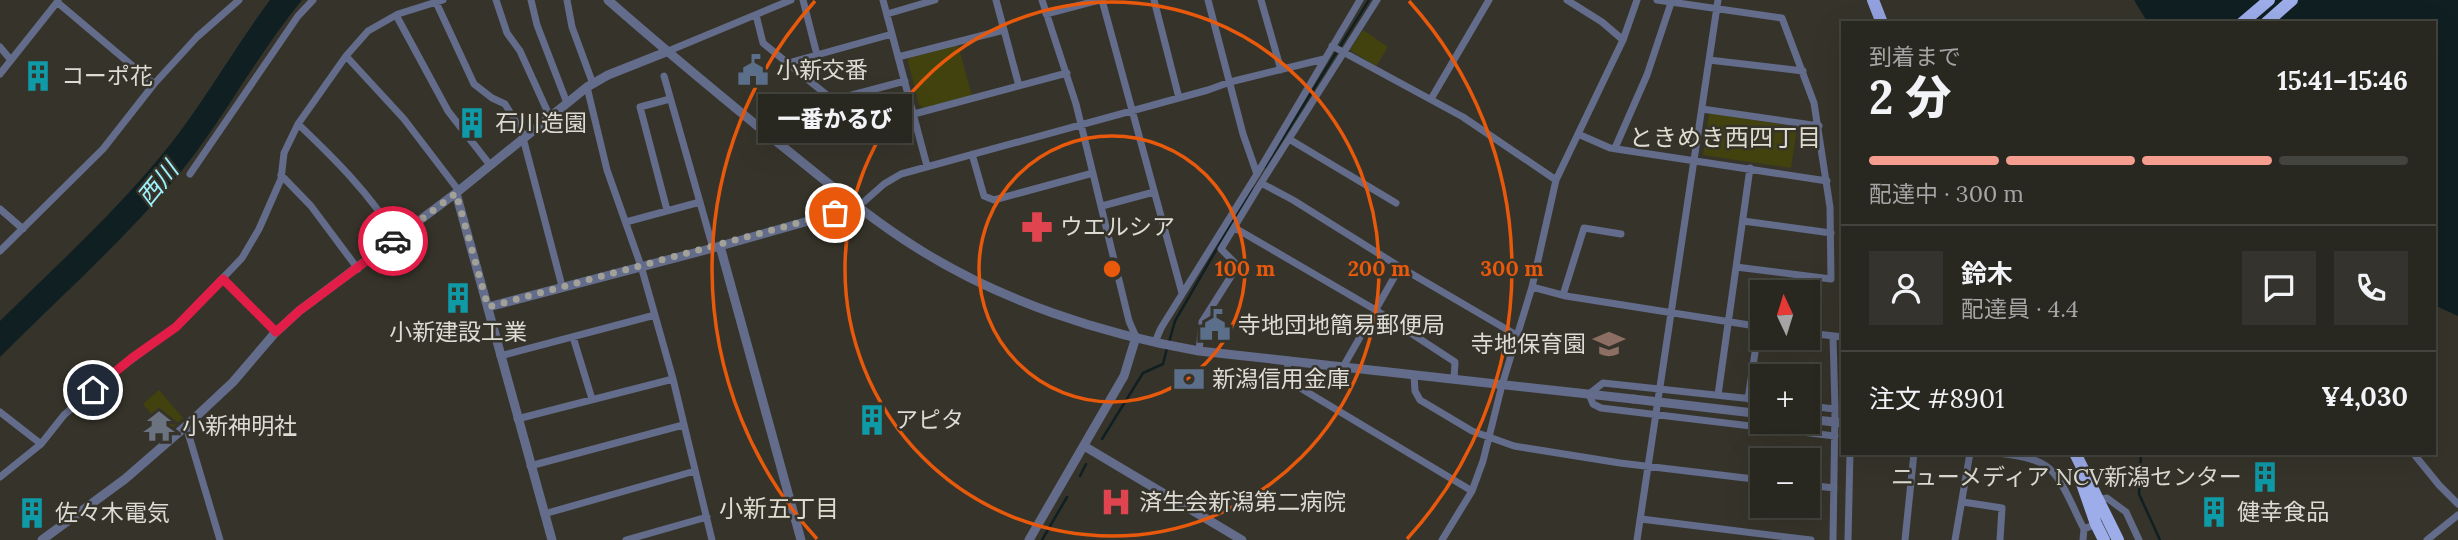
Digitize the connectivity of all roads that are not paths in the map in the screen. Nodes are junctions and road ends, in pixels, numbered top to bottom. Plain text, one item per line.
1 (239, 0) edge
2 (313, 0) edge
3 (435, 0) edge
4 (443, 0) edge
5 (496, 0) edge
6 (531, 0) edge
7 (567, 0) edge
8 (608, 0) edge
9 (791, 0) edge
10 (803, 0) edge
11 (883, 0) edge
12 (935, 0) edge
13 (996, 0) edge
14 (1042, 0) edge
15 (1100, 0) edge
16 (1154, 0) edge
17 (1208, 0) edge
18 (1261, 0) edge
19 (1360, 0) edge
20 (1377, 0) edge
21 (1489, 0) edge
22 (1567, 0) edge
23 (1637, 0) edge
24 (1657, 0) edge
25 (1717, 0) edge
26 (1874, 0) edge
27 (2270, 0) edge
28 (2292, 0) edge
29 (57, 1) edge
30 (1672, 1) edge
31 (1716, 9) junction
32 (887, 14) junction
33 (1046, 14) junction
34 (396, 15) junction
35 (755, 15) junction
36 (1881, 21) edge
37 (2244, 21) edge
38 (2268, 21) edge
39 (1004, 30) junction
40 (892, 34) junction
41 (1623, 40) junction
42 (1332, 46) junction
43 (0, 47) edge
44 (1344, 51) junction
45 (666, 52) junction
46 (817, 55) junction
47 (346, 56) junction
48 (898, 57) junction
49 (10, 59) junction
50 (1324, 59) junction
51 (1709, 60) junction
52 (788, 63) junction
53 (1280, 70) junction
54 (1803, 71) junction
55 (1066, 73) junction
56 (0, 74) edge
57 (664, 76) dead end
58 (905, 81) junction
59 (1230, 82) junction
60 (154, 84) junction
61 (590, 86) junction
62 (1019, 86) junction
63 (1179, 98) junction
64 (670, 99) junction
65 (1432, 99) junction
66 (568, 103) junction
67 (1702, 109) junction
68 (1132, 111) junction
69 (914, 114) junction
70 (550, 117) junction
71 (298, 124) junction
72 (1081, 125) junction
73 (1818, 126) junction
74 (1577, 134) junction
75 (524, 137) junction
76 (1289, 139) junction
77 (1615, 148) junction
78 (972, 154) junction
79 (1695, 159) junction
80 (490, 166) junction
81 (927, 166) junction
82 (1750, 168) junction
83 (1093, 173) junction
84 (190, 174) dead end
85 (1257, 174) junction
86 (281, 175) junction
87 (1556, 180) junction
88 (1827, 181) junction
89 (1261, 183) junction
90 (457, 192) junction
91 (1154, 192) junction
92 (700, 202) junction
93 (1396, 202) dead end
94 (1102, 206) junction
95 (858, 207) junction
96 (0, 209) edge
97 (667, 210) junction
98 (1743, 221) junction
99 (626, 222) junction
100 (1235, 228) junction
101 (23, 229) junction
102 (1831, 233) junction
103 (1621, 234) dead end
104 (397, 238) junction
105 (716, 247) junction
106 (0, 251) edge
107 (642, 266) junction
108 (1400, 267) junction
109 (1737, 267) junction
110 (358, 269) junction
111 (223, 279) junction
112 (562, 286) junction
113 (1532, 287) junction
114 (1182, 293) junction
115 (1563, 295) junction
116 (488, 307) junction
117 (1374, 309) junction
118 (1671, 312) junction
119 (655, 315) junction
120 (1729, 320) junction
121 (1750, 324) edge
122 (276, 332) junction
123 (1820, 334) edge
124 (1518, 336) junction
125 (1833, 336) junction
126 (573, 337) junction
127 (1136, 337) junction
128 (1841, 337) edge
129 (1155, 342) junction
130 (1756, 350) edge
131 (1199, 351) junction
132 (500, 356) junction
133 (1287, 360) junction
134 (1343, 367) junction
135 (1414, 375) junction
136 (673, 379) junction
137 (1454, 379) junction
138 (1502, 385) junction
139 (1660, 389) junction
140 (1589, 394) junction
141 (1718, 395) junction
142 (592, 399) junction
143 (1748, 399) joint
144 (1820, 407) edge
145 (1835, 409) junction
146 (0, 412) edge
147 (1750, 413) edge
148 (1656, 416) junction
149 (517, 419) junction
150 (1820, 420) edge
151 (1841, 423) edge
152 (683, 425) junction
153 (186, 426) junction
154 (1835, 436) junction
155 (1488, 438) junction
156 (41, 444) junction
157 (1084, 446) junction
158 (1850, 455) edge
159 (1914, 455) edge
160 (1969, 455) edge
161 (2010, 455) edge
162 (2073, 455) edge
163 (2074, 455) edge
164 (2415, 455) edge
165 (530, 466) junction
166 (1649, 466) junction
167 (695, 471) junction
168 (0, 477) edge
169 (1750, 479) edge
170 (1820, 486) edge
171 (1834, 488) junction
172 (1472, 491) junction
173 (2098, 500) junction
174 (1963, 502) junction
175 (2458, 504) edge
176 (544, 514) junction
177 (2458, 515) edge
178 (707, 517) junction
179 (1641, 519) junction
180 (2090, 527) junction
181 (42, 540) edge
182 (220, 540) edge
183 (552, 540) edge
184 (626, 540) edge
185 (712, 540) edge
186 (801, 540) edge
187 (1029, 540) edge
188 (1242, 540) edge
189 (1442, 540) edge
190 (1637, 540) edge
191 (1811, 540) edge
192 (1833, 540) edge
193 (1848, 540) edge
194 (1905, 540) edge
195 (1955, 540) edge
196 (2000, 540) edge
197 (2083, 540) edge
198 (2104, 540) edge
199 (2118, 540) edge
200 (2139, 540) edge
201 (2427, 540) edge

1 - 60 street
2 - 84 street
3 - 4 street
3 - 34 street
3 - 75 street
5 - 70 street
6 - 66 street
7 - 61 street
8 - 45 street
9 - 35 street
10 - 46 street
11 - 32 street
12 - 32 street
13 - 39 street
14 - 33 street
15 - 33 street
15 - 68 street
16 - 63 street
17 - 59 street
18 - 53 street
19 - 42 street
20 - 44 street
21 - 65 street
22 - 41 street
23 - 41 street
24 - 30 street
25 - 31 street
26 - 36 main road
27 - 37 highway
28 - 38 highway
29 - 49 street
29 - 60 street
30 - 31 street
30 - 77 street
31 - 51 street
31 - 54 street
32 - 40 street
33 - 55 street
34 - 47 street
34 - 80 street
35 - 45 street
35 - 52 street
39 - 48 street
39 - 62 street
40 - 46 street
40 - 48 street
41 - 74 street
42 - 44 street
42 - 50 street
43 - 49 street
44 - 65 street
44 - 76 street
45 - 61 street
45 - 95 street
46 - 52 street
47 - 71 street
47 - 90 street
48 - 58 street
49 - 56 street
50 - 53 street
50 - 85 street
51 - 54 street
51 - 67 street
52 - 58 street
53 - 59 street
54 - 73 street
55 - 62 street
55 - 72 street
57 - 64 street
58 - 69 street
59 - 63 street
59 - 85 street
60 - 101 street
61 - 66 street
61 - 99 street
62 - 69 street
63 - 68 street
64 - 92 street
64 - 97 street
65 - 87 street
66 - 70 street
67 - 73 street
67 - 79 street
68 - 72 street
68 - 91 street
69 - 81 street
70 - 75 street
71 - 86 street
71 - 104 street
72 - 78 street
72 - 83 street
73 - 88 street
74 - 77 street
74 - 87 street
75 - 80 street
75 - 112 street
76 - 89 street
76 - 93 street
77 - 79 street
78 - 81 street
78 - 83 street
79 - 82 street
79 - 118 street
80 - 90 street
81 - 95 street
82 - 88 street
82 - 98 street
83 - 94 street
85 - 114 street
86 - 110 street
86 - 111 street
87 - 113 street
88 - 102 street
89 - 100 street
89 - 108 street
90 - 104 street
90 - 116 street
91 - 94 street
91 - 114 street
92 - 97 street
92 - 105 street
94 - 127 street
95 - 105 street
95 - 127 street
96 - 101 street
97 - 99 street
98 - 102 street
98 - 109 street
99 - 107 street
100 - 117 street
100 - 131 street
101 - 106 street
102 - 109 street
103 - 115 street
104 - 110 street
105 - 107 street
105 - 186 street
107 - 112 street
107 - 119 street
108 - 117 street
108 - 124 street
109 - 120 street
110 - 122 street
111 - 122 street
111 - 156 street
112 - 116 street
113 - 115 street
113 - 124 street
114 - 129 street
115 - 118 street
116 - 132 street
117 - 134 street
117 - 137 street
118 - 120 street
118 - 139 street
119 - 126 street
119 - 136 street
120 - 121 street
120 - 141 street
122 - 153 street
123 - 125 street
124 - 138 street
125 - 128 street
125 - 145 street
126 - 132 street
126 - 142 street
127 - 129 street
127 - 157 street
129 - 131 street
130 - 143 street
131 - 133 street
132 - 149 street
133 - 134 street
133 - 172 street
134 - 135 street
135 - 137 street
135 - 155 street
136 - 142 street
136 - 152 street
137 - 138 street
138 - 140 street
138 - 155 street
139 - 140 street
139 - 141 street
139 - 148 street
140 - 147 street, bridge
140 - 148 street
141 - 143 street
142 - 149 street
144 - 145 street
145 - 154 street
146 - 156 street
148 - 154 street
148 - 166 street
149 - 165 street
150 - 151 street, bridge
152 - 165 street
152 - 167 street
153 - 181 street
153 - 182 street
154 - 171 street
155 - 166 street
155 - 172 street
156 - 168 street
157 - 187 street
157 - 188 street
158 - 193 street
159 - 194 street
160 - 174 street
161 - 180 street
162 - 180 highway
163 - 173 highway
164 - 175 street
165 - 176 street
166 - 169 street
166 - 179 street
167 - 176 street
167 - 178 street
170 - 171 street
171 - 192 street
172 - 189 street
173 - 199 highway
173 - 200 street
174 - 195 street
174 - 196 street
176 - 183 street
177 - 201 street
178 - 184 street
178 - 185 street
179 - 190 street
179 - 191 street
180 - 197 street
180 - 198 highway

